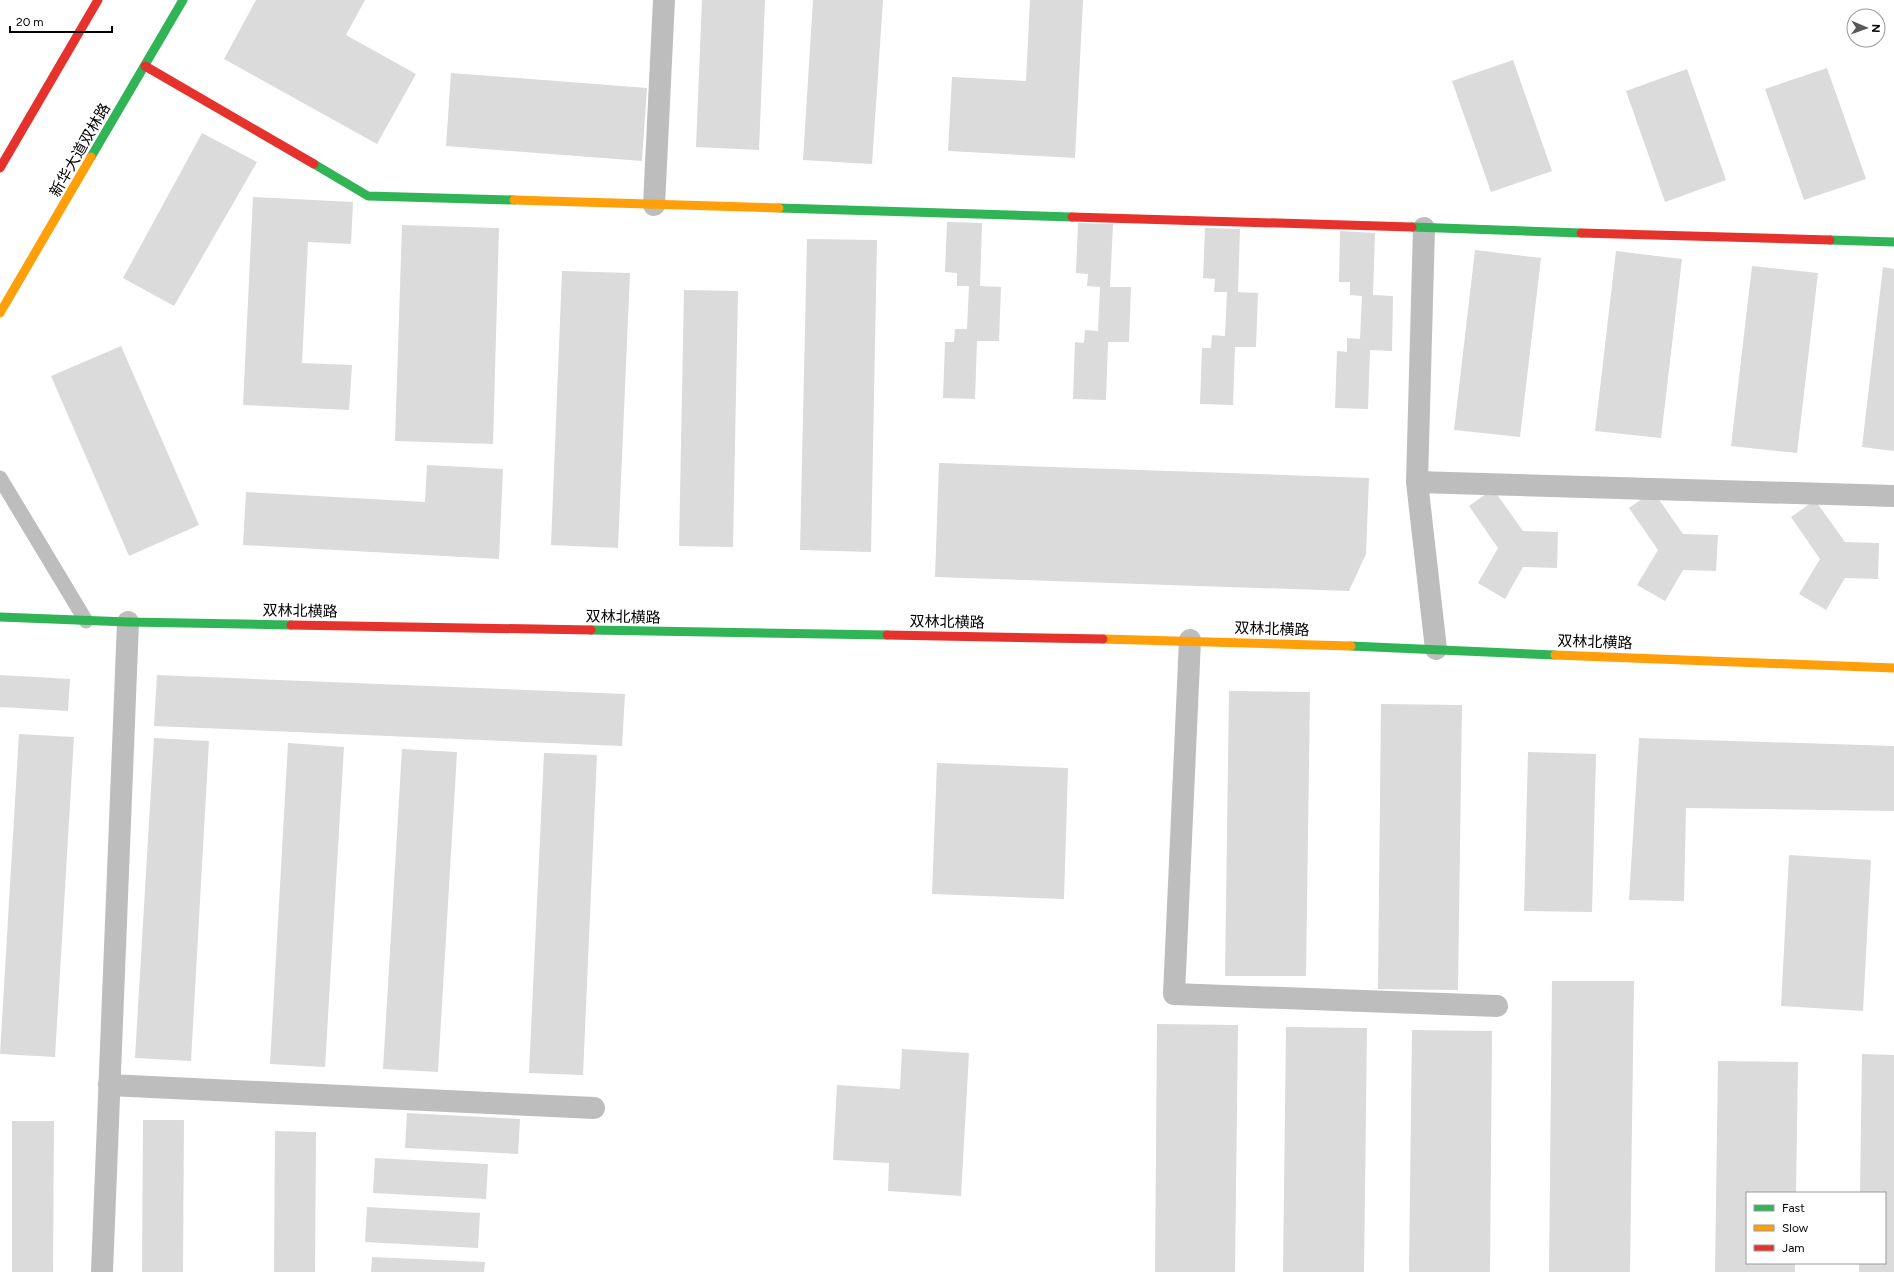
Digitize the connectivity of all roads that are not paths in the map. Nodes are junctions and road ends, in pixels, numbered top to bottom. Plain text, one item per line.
1 (98, 0) edge
2 (183, 0) edge
3 (664, 0) edge
4 (145, 66) junction
5 (0, 168) edge
6 (654, 204) junction
7 (1424, 228) junction
8 (1894, 242) edge
9 (0, 314) edge
10 (0, 478) edge
11 (1417, 482) junction
12 (1894, 496) edge
13 (0, 617) edge
14 (86, 621) junction
15 (128, 622) junction
16 (1190, 640) junction
17 (1436, 649) junction
18 (1894, 668) edge
19 (1497, 1006) dead end
20 (109, 1085) junction
21 (594, 1108) dead end
22 (102, 1272) edge

1 - 5 street
2 - 4 street, 新华大道双林路
3 - 6 street
4 - 6 street
4 - 9 street, 新华大道双林路
6 - 7 street
7 - 8 street
7 - 11 street
10 - 14 lane
11 - 12 street
11 - 17 street
13 - 14 street, 双林北横路
14 - 15 street, 双林北横路
15 - 16 street, 双林北横路
15 - 20 street
16 - 17 street, 双林北横路
16 - 19 street
17 - 18 street, 双林北横路
20 - 21 street
20 - 22 street

